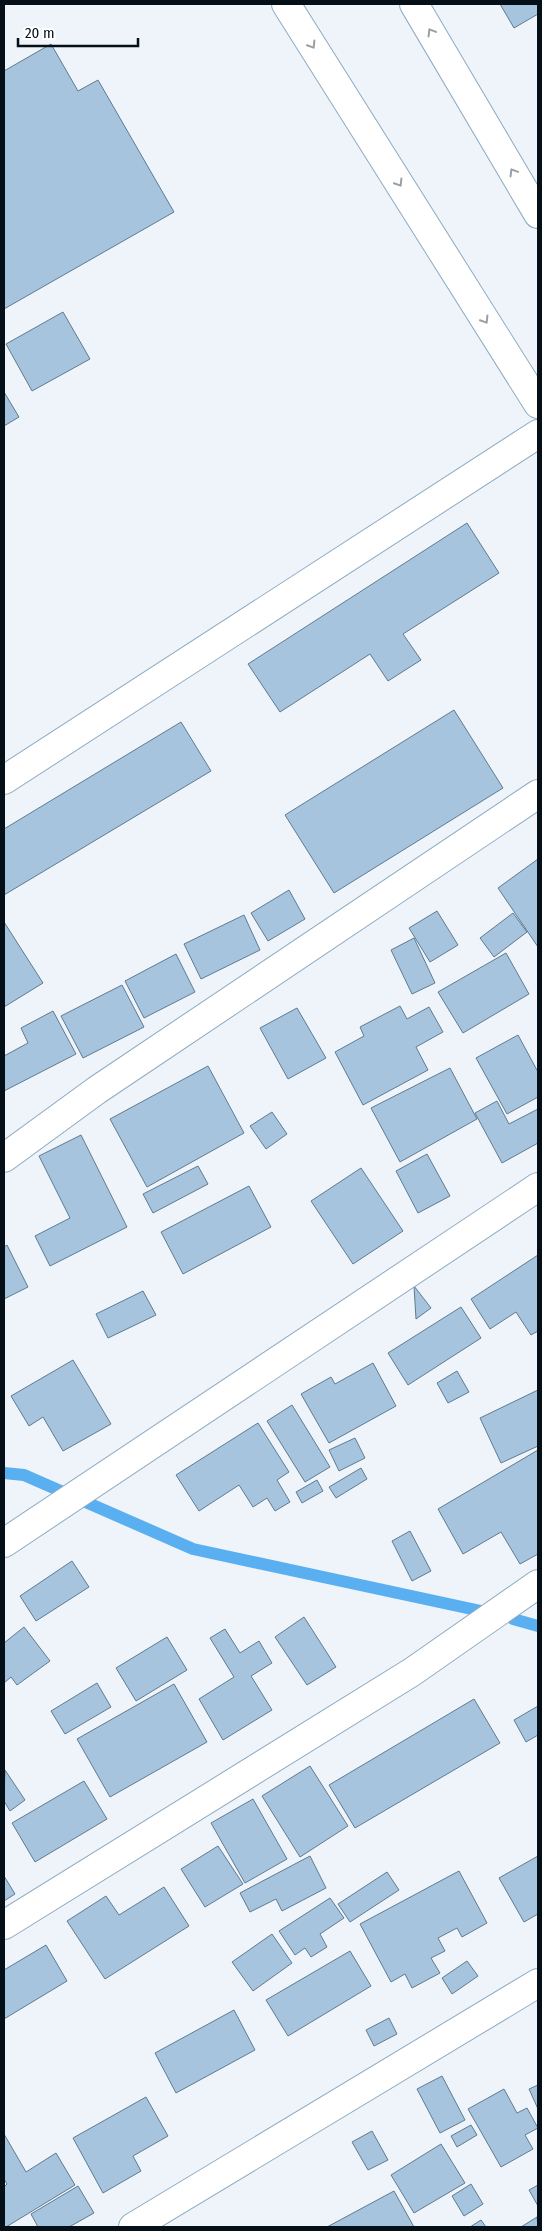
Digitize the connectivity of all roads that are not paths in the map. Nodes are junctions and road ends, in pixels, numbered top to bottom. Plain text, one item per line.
1 (286, 4) edge
2 (414, 4) edge
3 (538, 214) edge
4 (538, 404) edge
5 (538, 434) edge
6 (4, 780) edge
7 (538, 794) edge
8 (4, 1158) edge
9 (538, 1187) edge
10 (4, 1543) edge
11 (538, 1584) edge
12 (4, 1925) edge
13 (538, 1983) edge
14 (133, 2227) edge

1 -> 4 street
3 -> 2 street
5 - 6 street
7 - 8 street
9 - 10 street
11 - 12 street
13 - 14 street

